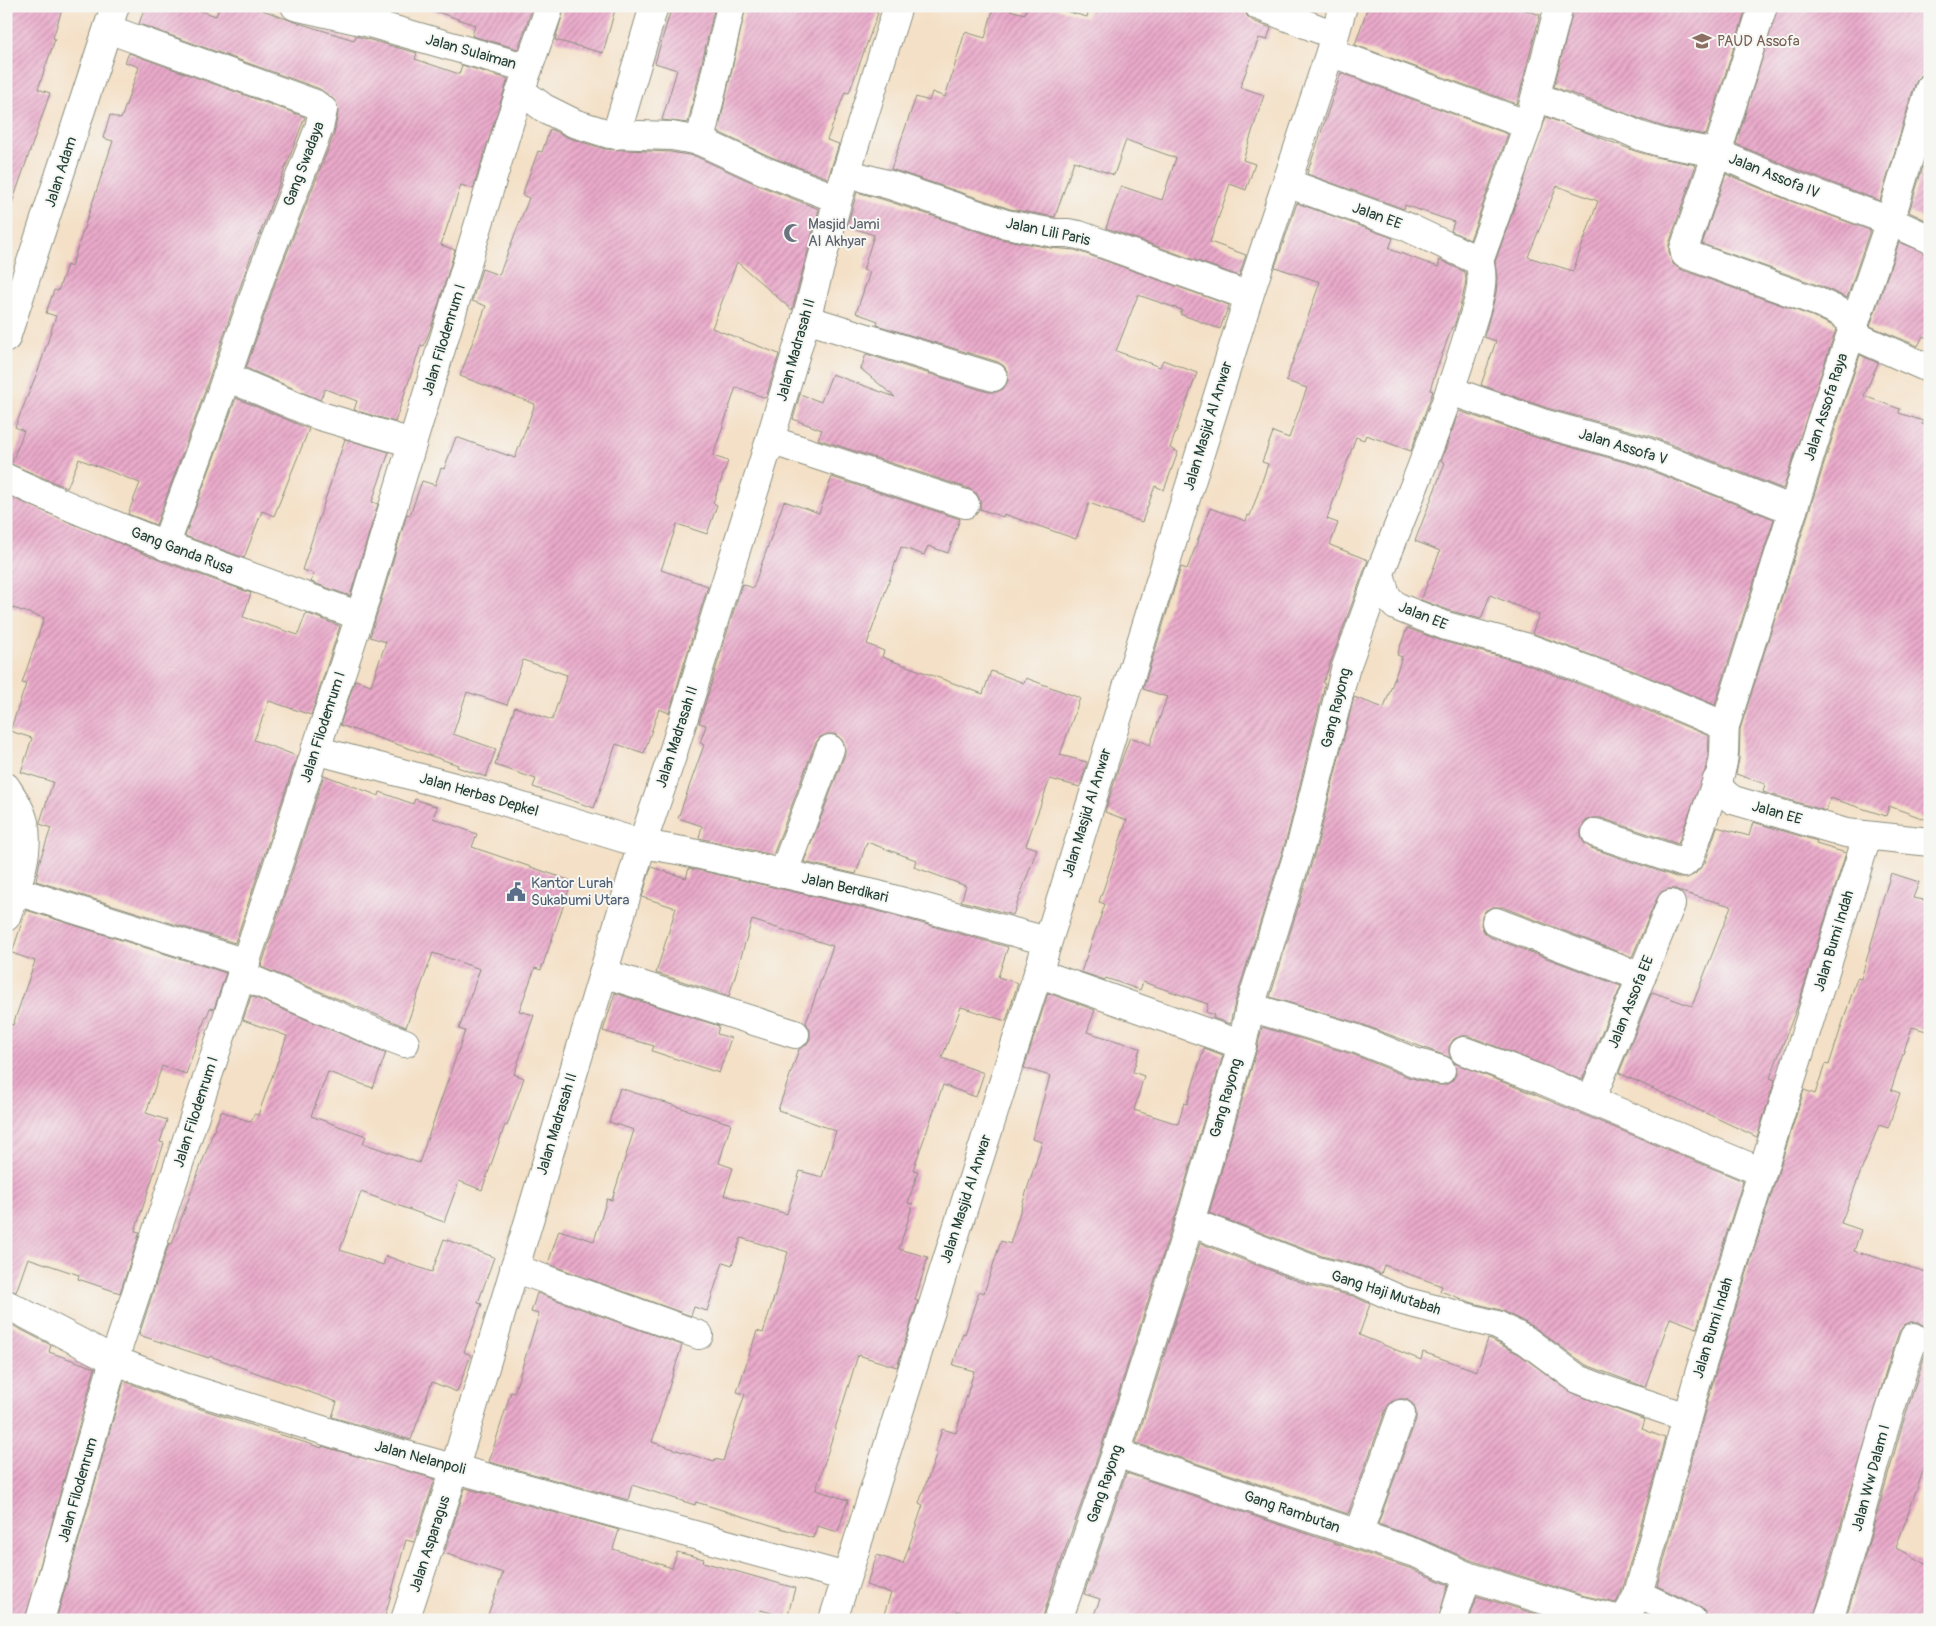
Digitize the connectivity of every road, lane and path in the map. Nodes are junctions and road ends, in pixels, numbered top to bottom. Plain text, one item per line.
1 (295, 6) edge
2 (550, 6) edge
3 (654, 6) edge
4 (731, 6) edge
5 (898, 6) edge
6 (1259, 6) edge
7 (1343, 6) edge
8 (1559, 6) edge
9 (1763, 6) edge
10 (112, 18) edge
11 (1332, 43) junction
12 (525, 80) junction
13 (1930, 88) edge
14 (1536, 96) junction
15 (1528, 125) junction
16 (616, 135) junction
17 (700, 141) junction
18 (1717, 153) junction
19 (846, 173) junction
20 (1287, 183) junction
21 (838, 199) junction
22 (1890, 221) junction
23 (1930, 238) edge
24 (1480, 261) junction
25 (1249, 296) junction
26 (806, 319) junction
27 (1853, 330) junction
28 (6, 338) edge
29 (1930, 369) edge
30 (227, 377) junction
31 (993, 377) dead end
32 (1451, 391) junction
33 (770, 440) junction
34 (412, 443) junction
35 (6, 478) edge
36 (966, 504) dead end
37 (1793, 510) junction
38 (165, 546) junction
39 (1380, 573) junction
40 (360, 616) junction
41 (1725, 726) junction
42 (830, 749) dead end
43 (315, 750) junction
44 (1717, 780) junction
45 (6, 787) edge
46 (1596, 833) dead end
47 (1867, 837) junction
48 (1930, 842) edge
49 (642, 844) junction
50 (784, 874) junction
51 (16, 891) junction
52 (1671, 904) dead end
53 (6, 917) edge
54 (1496, 922) dead end
55 (1047, 941) junction
56 (243, 969) junction
57 (602, 973) junction
58 (1038, 973) junction
59 (1641, 977) junction
60 (1250, 1007) junction
61 (795, 1034) dead end
62 (405, 1043) dead end
63 (1242, 1045) junction
64 (1464, 1051) dead end
65 (1441, 1070) dead end
66 (1591, 1100) junction
67 (1762, 1172) junction
68 (1190, 1222) junction
69 (514, 1268) junction
70 (6, 1304) edge
71 (699, 1336) dead end
72 (1914, 1337) dead end
73 (114, 1360) junction
74 (1401, 1414) dead end
75 (1686, 1416) junction
76 (1116, 1453) junction
77 (454, 1468) junction
78 (1358, 1534) junction
79 (1467, 1576) junction
80 (846, 1577) junction
81 (1638, 1594) junction
82 (40, 1620) edge
83 (405, 1620) edge
84 (833, 1620) edge
85 (1058, 1620) edge
86 (1453, 1620) edge
87 (1692, 1620) edge
88 (1828, 1620) edge

1 - 12 street, Jalan Sulaiman
2 - 12 street, Jalan Filodenrum I
3 - 16 street
4 - 17 street
5 - 19 street, Jalan Madrasah II
6 - 11 street
7 - 11 street, Jalan Masjid Al Anwar
8 - 14 street
9 - 18 street, Jalan Assofa IV
10 - 28 street, Jalan Adam
10 - 30 street, Gang Swadaya
11 - 15 street
11 - 20 street, Jalan Masjid Al Anwar
12 - 16 street, Jalan Sulaiman
12 - 34 street, Jalan Filodenrum I
13 - 22 street, Jalan Assofa Raya
14 - 15 street
14 - 18 street
15 - 24 street
16 - 17 street, Jalan Sulaiman
17 - 21 street, Jalan Sulaiman
18 - 22 street, Jalan Assofa IV
18 - 27 street
19 - 21 street, Jalan Madrasah II
19 - 25 street, Jalan Lili Paris
20 - 24 street, Jalan EE
20 - 25 street, Jalan Masjid Al Anwar
21 - 26 street, Jalan Madrasah II
22 - 23 street, Jalan Assofa IV
22 - 27 street, Jalan Assofa Raya
24 - 32 street
25 - 55 street, Jalan Masjid Al Anwar
26 - 31 street
26 - 33 street, Jalan Madrasah II
27 - 29 street
27 - 37 street, Jalan Assofa Raya
30 - 34 street
30 - 38 street, Gang Swadaya
32 - 37 street, Jalan Assofa V
32 - 39 street
33 - 36 street
33 - 49 street, Jalan Madrasah II
34 - 40 street, Jalan Filodenrum I
35 - 38 street, Gang Ganda Rusa
37 - 41 street, Jalan Assofa Raya
38 - 40 street, Gang Ganda Rusa
39 - 41 street, Jalan EE
39 - 60 street, Gang Rayong
40 - 43 street, Jalan Filodenrum I
41 - 44 street
42 - 50 street
43 - 49 street, Jalan Herbas Depkel
43 - 56 street, Jalan Filodenrum I
44 - 46 street
44 - 47 street, Jalan EE
45 - 51 street
47 - 48 street, Jalan EE
47 - 67 street, Jalan Bumi Indah
49 - 50 street, Jalan Berdikari
49 - 57 street, Jalan Madrasah II
50 - 55 street, Jalan Berdikari
51 - 53 street
51 - 56 street
52 - 59 street, Jalan Assofa EE
54 - 59 street
55 - 58 street, Jalan Masjid Al Anwar
56 - 62 street
56 - 73 street, Jalan Filodenrum I
57 - 61 street
57 - 69 street, Jalan Madrasah II
58 - 63 street
58 - 80 street, Jalan Masjid Al Anwar
59 - 66 street, Jalan Assofa EE
60 - 63 street, Gang Rayong
60 - 65 street
63 - 68 street, Gang Rayong
64 - 66 street
66 - 67 street
67 - 75 street, Jalan Bumi Indah
68 - 75 street, Gang Haji Mutabah
68 - 76 street, Gang Rayong
69 - 71 street
69 - 77 street, Jalan Madrasah II
70 - 73 street, Jalan Nelanpoli
72 - 88 street, Jalan Ww Dalam I
73 - 77 street, Jalan Nelanpoli
73 - 82 street, Jalan Filodenrum
74 - 78 street
75 - 81 street, Jalan Bumi Indah
76 - 78 street, Gang Rambutan
76 - 85 street, Gang Rayong
77 - 80 street, Jalan Nelanpoli
77 - 83 street, Jalan Asparagus
78 - 79 street, Gang Rambutan
79 - 81 street, Jalan Bumi Indah
79 - 86 street
80 - 84 street, Jalan Masjid Al Anwar
81 - 87 street

